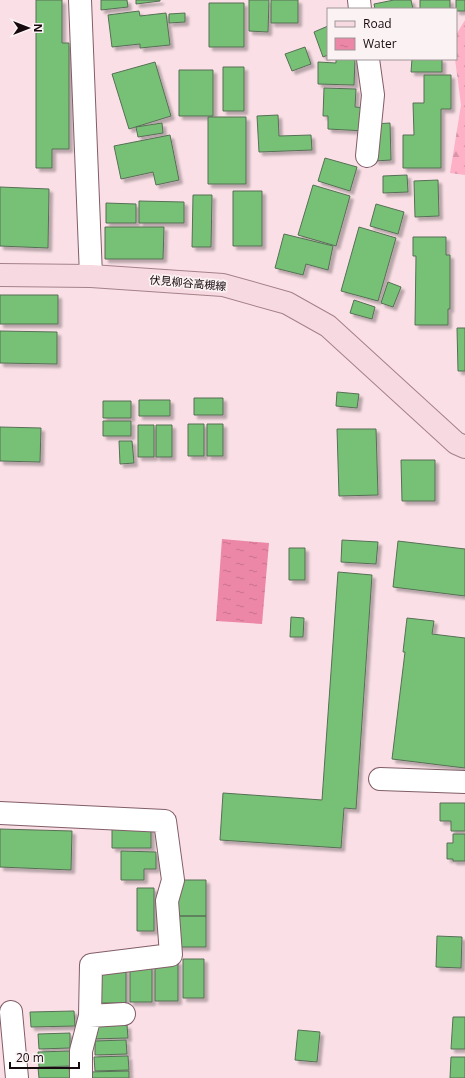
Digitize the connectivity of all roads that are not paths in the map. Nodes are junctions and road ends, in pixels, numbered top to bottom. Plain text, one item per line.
1 (80, 0) edge
2 (368, 60) edge
3 (367, 156) dead end
4 (0, 275) edge
5 (91, 276) junction
6 (465, 447) edge
7 (380, 778) dead end
8 (465, 782) edge
9 (0, 813) edge
10 (11, 1012) dead end
11 (124, 1014) dead end
12 (90, 1016) junction
13 (16, 1078) edge
14 (81, 1078) edge

1 - 5 street
2 - 3 street
4 - 5 main road, 伏見柳谷高槻線
5 - 6 main road, 伏見柳谷高槻線
7 - 8 street
9 - 12 street
10 - 13 street
11 - 12 street
12 - 14 street

